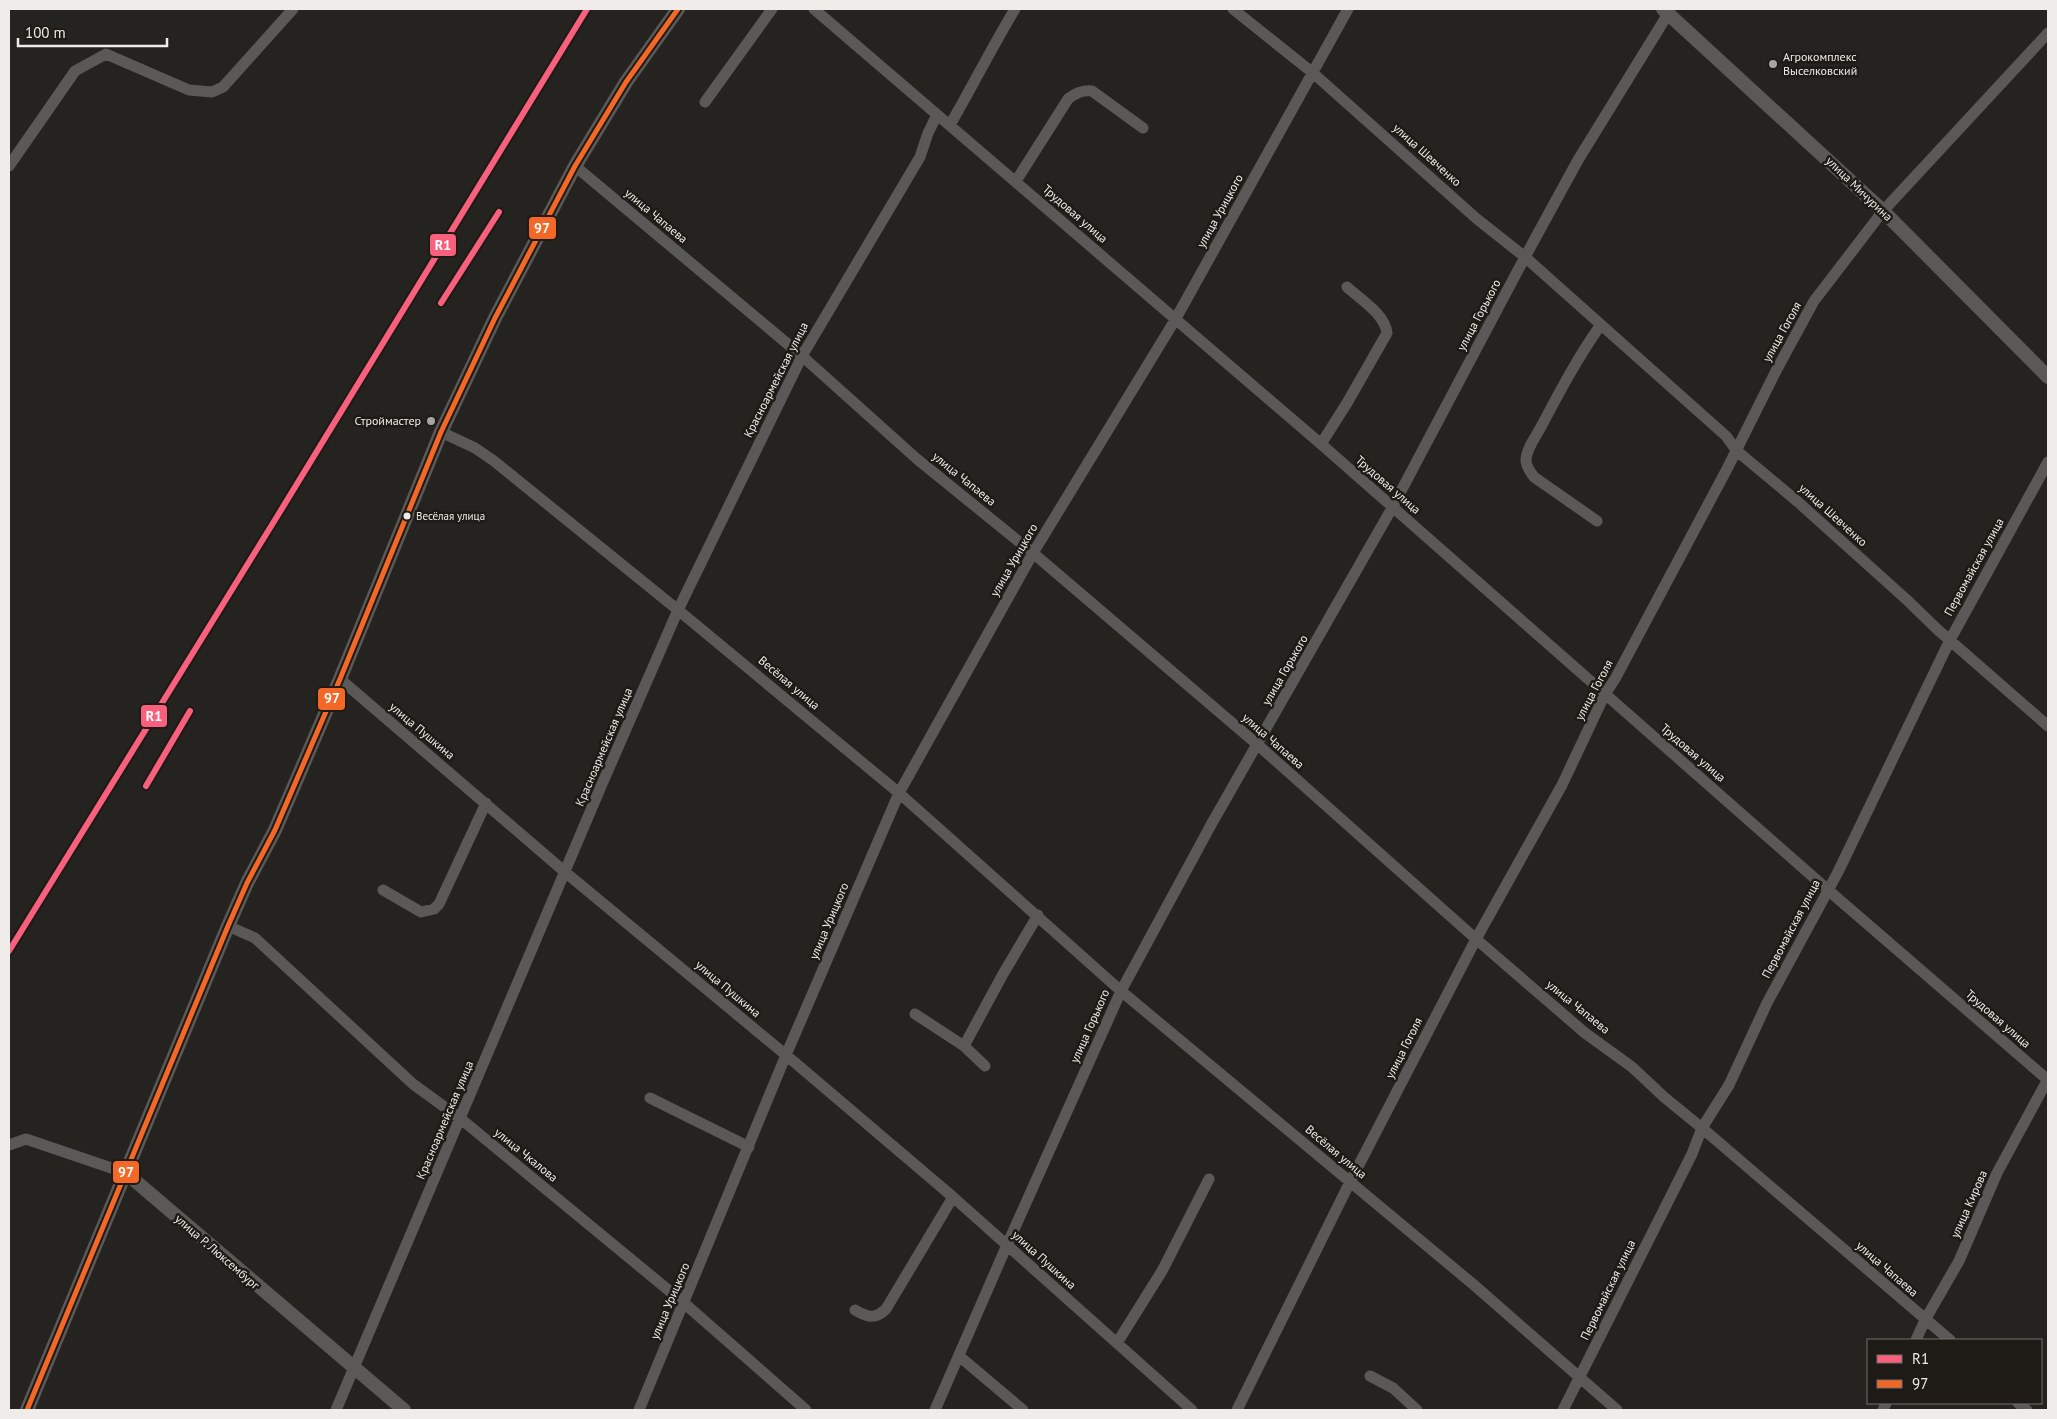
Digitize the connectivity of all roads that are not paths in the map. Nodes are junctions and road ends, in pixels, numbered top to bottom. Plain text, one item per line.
1 (294, 9) edge
2 (678, 9) edge
3 (772, 9) edge
4 (814, 9) edge
5 (1015, 9) edge
6 (1233, 9) edge
7 (1348, 9) edge
8 (1666, 11) edge
9 (2048, 33) edge
10 (1313, 73) junction
11 (705, 102) dead end
12 (937, 115) junction
13 (950, 125) junction
14 (1143, 128) dead end
15 (9, 166) edge
16 (575, 166) junction
17 (1016, 181) junction
18 (1883, 211) junction
19 (1525, 257) junction
20 (1347, 287) dead end
21 (1175, 320) junction
22 (1600, 326) junction
23 (802, 356) junction
24 (2048, 377) edge
25 (441, 432) junction
26 (1321, 444) junction
27 (1737, 451) junction
28 (2048, 462) edge
29 (1392, 508) junction
30 (1597, 521) dead end
31 (1033, 553) junction
32 (678, 610) junction
33 (1950, 640) junction
34 (340, 679) junction
35 (1605, 694) junction
36 (2048, 726) edge
37 (1258, 745) junction
38 (899, 793) junction
39 (486, 803) junction
40 (566, 872) junction
41 (383, 890) dead end
42 (1828, 890) junction
43 (1038, 915) junction
44 (228, 926) junction
45 (1476, 939) junction
46 (1121, 991) junction
47 (915, 1014) dead end
48 (964, 1046) junction
49 (786, 1055) junction
50 (985, 1066) dead end
51 (2048, 1080) edge
52 (650, 1098) dead end
53 (461, 1119) junction
54 (1702, 1128) junction
55 (9, 1145) edge
56 (749, 1147) junction
57 (126, 1173) junction
58 (1209, 1180) dead end
59 (1350, 1182) junction
60 (952, 1197) junction
61 (1006, 1245) junction
62 (684, 1303) junction
63 (854, 1310) dead end
64 (1925, 1320) junction
65 (1916, 1339) edge
66 (1949, 1339) edge
67 (1117, 1343) junction
68 (959, 1356) junction
69 (353, 1368) junction
70 (1370, 1376) dead end
71 (1579, 1378) junction
72 (27, 1410) edge
73 (336, 1410) edge
74 (404, 1410) edge
75 (639, 1410) edge
76 (806, 1410) edge
77 (935, 1410) edge
78 (1023, 1410) edge
79 (1192, 1410) edge
80 (1236, 1410) edge
81 (1417, 1410) edge
82 (1563, 1410) edge
83 (1617, 1410) edge

1 - 15 street
2 - 16 street
3 - 11 street
4 - 12 street, Трудовая улица
5 - 13 street
6 - 10 street, улица Шевченко
7 - 10 street, улица Урицкого
8 - 18 street, улица Мичурина
8 - 19 street, улица Горького
9 - 18 street, улица Гоголя
10 - 19 street, улица Шевченко
10 - 21 street, улица Урицкого
12 - 13 street, Трудовая улица
12 - 23 street, Красноармейская улица
13 - 17 street, Трудовая улица
14 - 17 street
16 - 23 street, улица Чапаева
16 - 25 street
17 - 21 street, Трудовая улица
18 - 24 street, улица Мичурина
18 - 27 street, улица Гоголя
19 - 22 street, улица Шевченко
19 - 29 street, улица Горького
20 - 26 street
21 - 26 street, Трудовая улица
21 - 31 street, улица Урицкого
22 - 27 street, улица Шевченко
22 - 30 street
23 - 31 street, улица Чапаева
23 - 32 street, Красноармейская улица
25 - 32 street, Весёлая улица
25 - 34 street
26 - 29 street, Трудовая улица
27 - 33 street, улица Шевченко
27 - 35 street, улица Гоголя
28 - 33 street, Первомайская улица
29 - 35 street, Трудовая улица
29 - 37 street, улица Горького
31 - 37 street, улица Чапаева
31 - 38 street, улица Урицкого
32 - 38 street, Весёлая улица
32 - 40 street, Красноармейская улица
33 - 36 street, улица Шевченко
33 - 42 street, Первомайская улица
34 - 39 street, улица Пушкина
34 - 44 street
35 - 42 street, Трудовая улица
35 - 45 street, улица Гоголя
37 - 45 street, улица Чапаева
37 - 46 street, улица Горького
38 - 43 street, Весёлая улица
38 - 49 street, улица Урицкого
39 - 40 street, улица Пушкина
39 - 41 street
40 - 49 street, улица Пушкина
40 - 53 street, Красноармейская улица
42 - 51 street, Трудовая улица
42 - 54 street, Первомайская улица
43 - 46 street, Весёлая улица
43 - 48 street
44 - 53 street, улица Чкалова
44 - 57 street
45 - 54 street, улица Чапаева
45 - 59 street, улица Гоголя
46 - 59 street, Весёлая улица
46 - 61 street, улица Горького
47 - 48 street
48 - 50 street
49 - 56 street, улица Урицкого
49 - 60 street, улица Пушкина
51 - 64 street, улица Кирова
52 - 56 street
53 - 62 street, улица Чкалова
53 - 69 street, Красноармейская улица
54 - 64 street, улица Чапаева
54 - 71 street, Первомайская улица
55 - 57 street, улица Р. Люксембург
56 - 62 street, улица Урицкого
57 - 69 street, улица Р. Люксембург
57 - 72 street
58 - 67 street
59 - 71 street, Весёлая улица
59 - 80 street, улица Гоголя
60 - 61 street, улица Пушкина
60 - 63 street
61 - 67 street, улица Пушкина
61 - 68 street, улица Горького
62 - 75 street, улица Урицкого
62 - 76 street, улица Чкалова
64 - 65 street, улица Кирова
64 - 66 street, улица Чапаева
67 - 79 street, улица Пушкина
68 - 77 street, улица Горького
68 - 78 street
69 - 73 street, Красноармейская улица
69 - 74 street, улица Р. Люксембург
70 - 81 street
71 - 82 street, Первомайская улица
71 - 83 street, Весёлая улица

